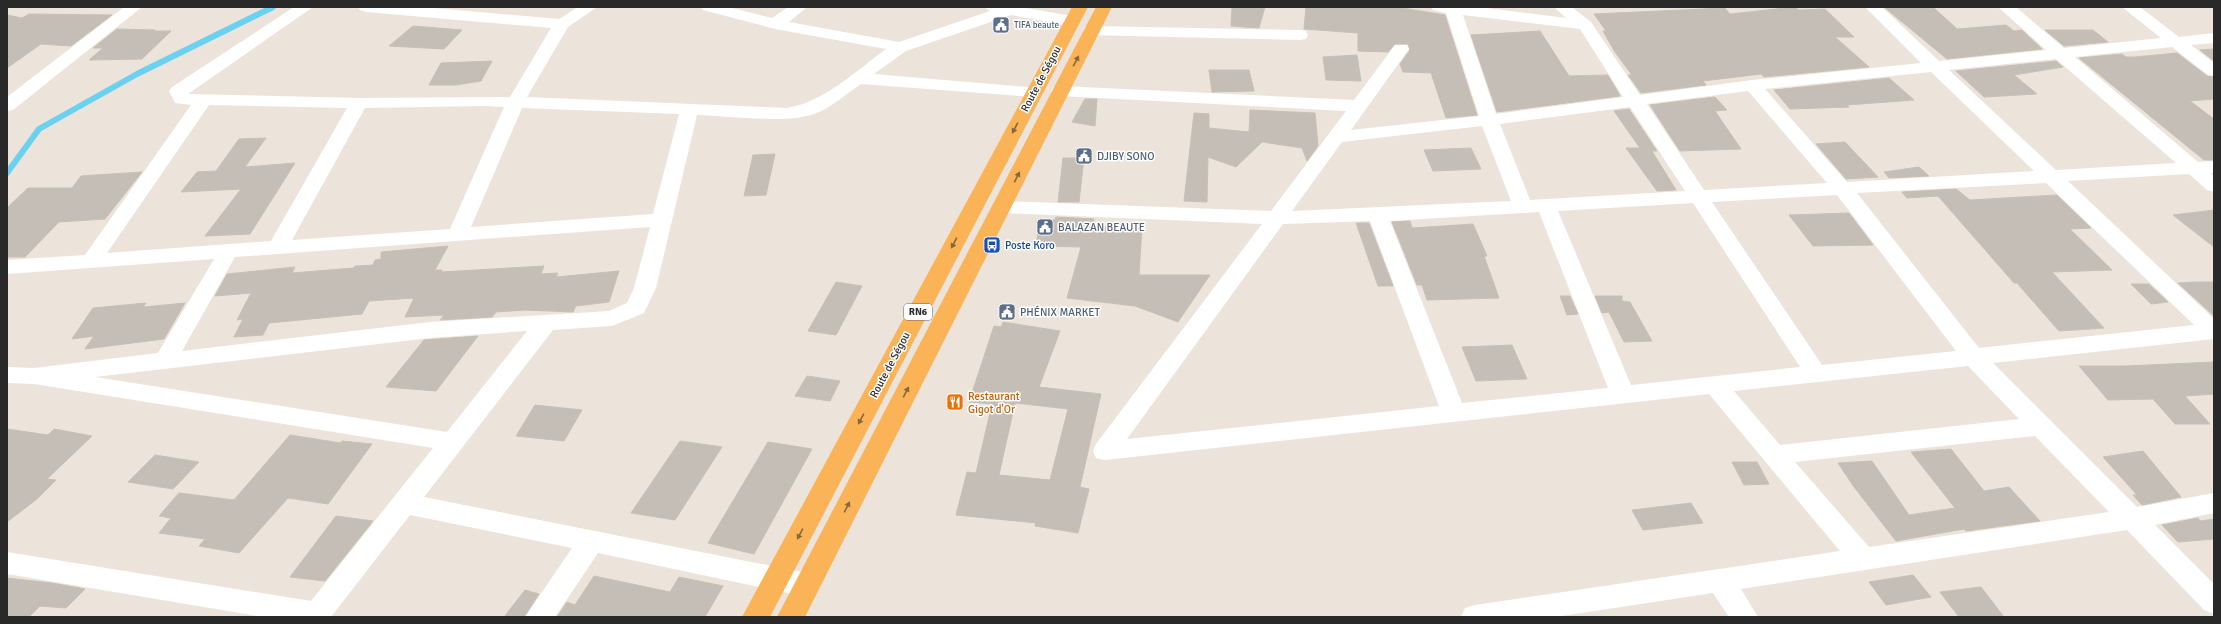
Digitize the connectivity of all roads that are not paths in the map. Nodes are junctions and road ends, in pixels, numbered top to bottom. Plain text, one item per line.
1 (134, 7) edge
2 (305, 7) edge
3 (366, 7) edge
4 (589, 7) edge
5 (709, 7) edge
6 (799, 7) edge
7 (1104, 7) edge
8 (1562, 7) edge
9 (1873, 7) edge
10 (2006, 7) edge
11 (2130, 7) edge
12 (1445, 8) edge
13 (999, 9) edge
14 (1076, 14) edge
15 (562, 24) junction
16 (775, 24) junction
17 (1585, 24) junction
18 (1091, 31) junction
19 (1300, 35) dead end
20 (2214, 38) edge
21 (2174, 42) junction
22 (900, 47) junction
23 (1401, 49) dead end
24 (2060, 54) junction
25 (1934, 67) junction
26 (2214, 71) edge
27 (857, 78) junction
28 (1752, 86) junction
29 (1060, 91) junction
30 (1034, 92) junction
31 (1634, 100) junction
32 (203, 101) junction
33 (359, 103) junction
34 (515, 103) junction
35 (8, 104) edge
36 (1358, 106) junction
37 (689, 110) junction
38 (1489, 120) junction
39 (1336, 137) junction
40 (2214, 167) edge
41 (2191, 168) junction
42 (2049, 176) junction
43 (2214, 186) edge
44 (1842, 188) junction
45 (1698, 196) junction
46 (1546, 205) junction
47 (1002, 207) junction
48 (1523, 207) junction
49 (1378, 215) junction
50 (1276, 218) junction
51 (662, 220) junction
52 (457, 235) junction
53 (277, 249) junction
54 (228, 252) junction
55 (91, 262) junction
56 (7, 267) edge
57 (547, 322) junction
58 (2214, 331) edge
59 (1973, 357) junction
60 (165, 361) junction
61 (1816, 374) junction
62 (7, 375) edge
63 (34, 376) junction
64 (1715, 385) junction
65 (1623, 395) junction
66 (1454, 414) junction
67 (2041, 426) junction
68 (452, 442) junction
69 (1775, 455) junction
70 (404, 503) junction
71 (2214, 503) edge
72 (2132, 518) junction
73 (592, 541) junction
74 (1863, 559) junction
75 (7, 563) edge
76 (776, 579) junction
77 (1720, 580) junction
78 (807, 585) junction
79 (2214, 602) edge
80 (316, 616) edge
81 (539, 617) edge
82 (756, 617) edge
83 (791, 617) edge
84 (1474, 617) edge
85 (1744, 617) edge

1 - 35 street
2 - 32 street
3 - 15 street
4 - 15 street
5 - 16 street
6 - 16 street
7 - 18 highway, Route de Ségou / RN6
8 - 17 street
9 - 25 street
10 - 24 street
11 - 21 street
12 - 17 street
12 - 38 street
13 - 14 street
13 - 22 street
14 - 30 highway, Route de Ségou / RN6
15 - 34 street
16 - 22 street
17 - 31 street
18 - 19 street
29 -> 18 highway, Route de Ségou / RN6
20 - 21 street
21 - 24 street
21 - 26 street
22 - 27 street
23 - 36 street
24 - 25 street
24 - 41 street
25 - 28 street
25 - 42 street
27 - 30 street
27 - 37 street
28 - 31 street
28 - 44 street
29 - 36 street
47 -> 29 highway, Route de Ségou / RN6
30 -> 76 highway, Route de Ségou / RN6
31 - 38 street
31 - 45 street
32 - 33 street
32 - 55 street
33 - 34 street
33 - 53 street
34 - 37 street
34 - 52 street
36 - 39 street
37 - 51 street
38 - 39 street
38 - 48 street
39 - 50 street
40 - 41 street
41 - 42 street
41 - 43 street
42 - 44 street
42 - 58 street
44 - 45 street
44 - 59 street
45 - 46 street
45 - 61 street
46 - 48 street
46 - 65 street
47 - 50 street
78 -> 47 highway, Route de Ségou / RN6
48 - 49 street
49 - 50 street
49 - 66 street
50 - 66 street
51 - 52 street
51 - 57 street
52 - 53 street
53 - 54 street
54 - 55 street
54 - 60 street
55 - 56 street
57 - 60 street
57 - 68 street
58 - 59 street
59 - 61 street
59 - 67 street
60 - 63 street
61 - 64 street
62 - 63 street
63 - 68 street
64 - 65 street
64 - 69 street
65 - 66 street
67 - 69 street
67 - 72 street
68 - 70 street
69 - 74 street
70 - 73 street
70 - 80 street
71 - 72 street
72 - 74 street
72 - 79 street
73 - 76 street
73 - 81 street
74 - 77 street
75 - 80 street
76 - 78 street
76 - 82 highway, Route de Ségou / RN6
77 - 84 street
77 - 85 street
78 - 83 highway, Route de Ségou / RN6

